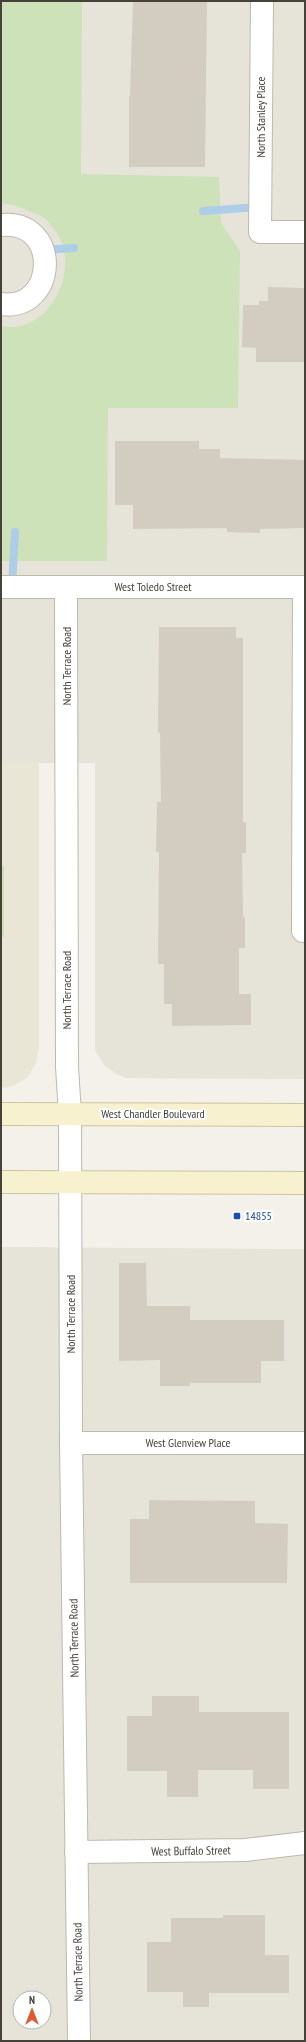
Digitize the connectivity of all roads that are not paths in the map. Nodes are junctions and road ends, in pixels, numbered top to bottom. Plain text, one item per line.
1 (262, 1) edge
2 (1, 224) edge
3 (305, 232) edge
4 (1, 304) edge
5 (1, 586) edge
6 (66, 587) junction
7 (304, 587) edge
8 (304, 931) edge
9 (1, 1114) edge
10 (70, 1114) junction
11 (305, 1115) edge
12 (1, 1182) edge
13 (70, 1182) junction
14 (305, 1183) edge
15 (71, 1443) junction
16 (305, 1443) edge
17 (305, 1843) edge
18 (76, 1852) junction
19 (79, 2041) edge

1 - 3 street, North Stanley Place
2 - 4 street
5 - 6 street, West Toledo Street
6 - 7 street, West Toledo Street
6 - 10 street, North Terrace Road
7 - 8 street
9 - 10 main road, West Chandler Boulevard
10 - 11 main road, West Chandler Boulevard
10 - 13 street, North Terrace Road
12 - 13 main road
13 - 14 main road
13 - 15 street, North Terrace Road
15 - 16 street, West Glenview Place
15 - 18 street, North Terrace Road
17 - 18 street, West Buffalo Street
18 - 19 street, North Terrace Road

